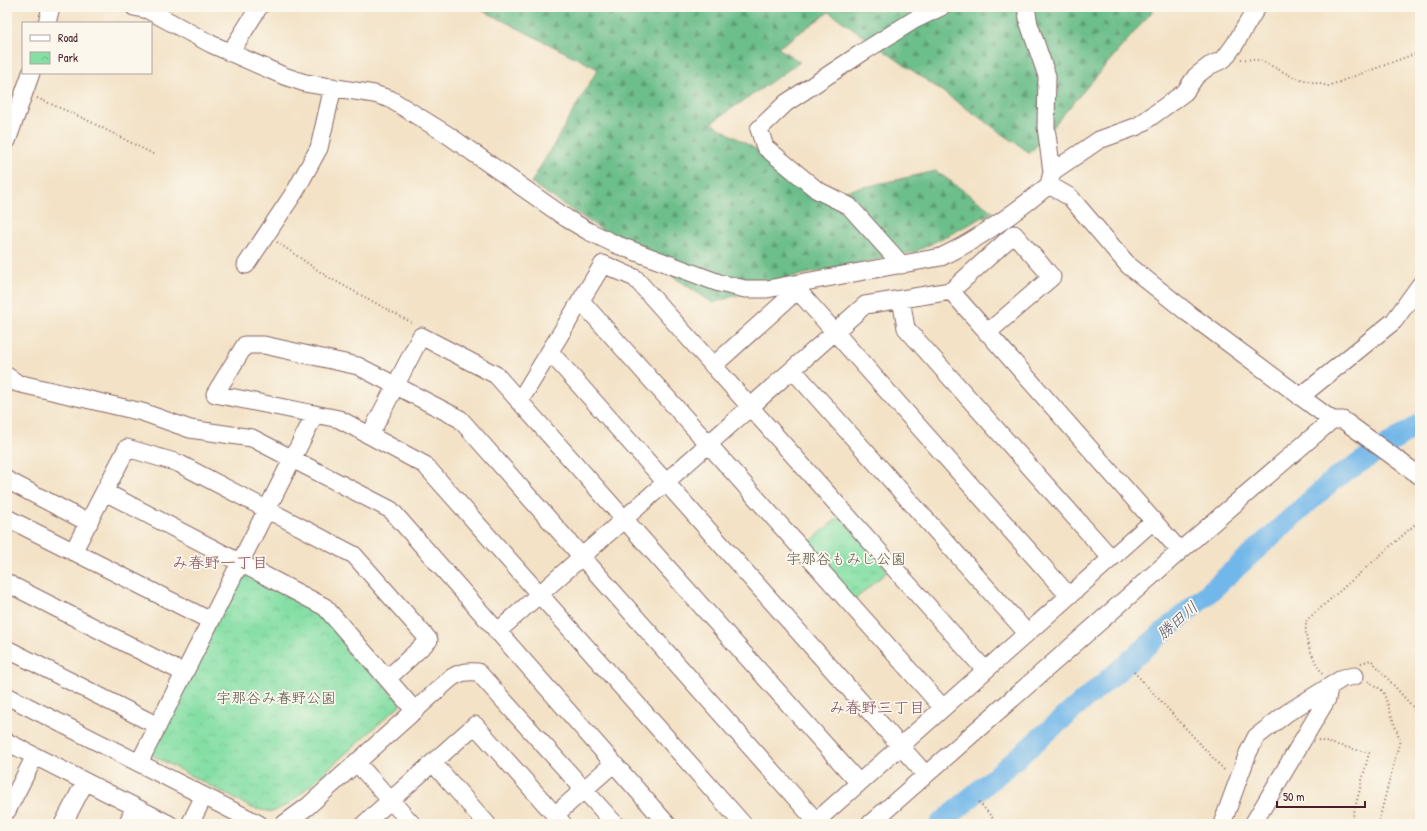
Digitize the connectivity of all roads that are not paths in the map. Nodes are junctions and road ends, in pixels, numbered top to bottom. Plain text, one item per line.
1 (52, 7) edge
2 (134, 7) edge
3 (259, 7) edge
4 (941, 7) edge
5 (1026, 7) edge
6 (1257, 7) edge
7 (46, 22) edge
8 (230, 53) junction
9 (31, 74) edge
10 (333, 87) junction
11 (7, 141) edge
12 (1050, 178) junction
13 (246, 265) dead end
14 (902, 265) junction
15 (1420, 285) edge
16 (951, 291) junction
17 (901, 299) junction
18 (581, 301) junction
19 (835, 332) junction
20 (987, 333) junction
21 (550, 352) junction
22 (713, 366) junction
23 (792, 370) junction
24 (7, 376) edge
25 (395, 386) junction
26 (1300, 397) junction
27 (519, 402) junction
28 (750, 408) junction
29 (315, 414) junction
30 (1332, 420) junction
31 (370, 435) junction
32 (708, 445) junction
33 (293, 460) junction
34 (1420, 476) edge
35 (7, 480) edge
36 (666, 483) junction
37 (105, 492) junction
38 (267, 510) junction
39 (7, 518) edge
40 (624, 520) junction
41 (1153, 521) junction
42 (89, 523) junction
43 (1180, 551) junction
44 (74, 552) junction
45 (582, 558) junction
46 (1111, 558) junction
47 (239, 563) junction
48 (7, 583) edge
49 (539, 595) junction
50 (1069, 596) junction
51 (211, 621) junction
52 (497, 632) junction
53 (1027, 633) junction
54 (7, 649) edge
55 (985, 670) junction
56 (184, 673) junction
57 (1350, 677) road end
58 (387, 679) junction
59 (1328, 693) junction
60 (7, 696) edge
61 (943, 708) junction
62 (415, 711) junction
63 (158, 726) junction
64 (7, 742) edge
65 (900, 746) junction
66 (35, 756) junction
67 (356, 762) junction
68 (139, 763) junction
69 (433, 763) junction
70 (614, 764) junction
71 (926, 775) junction
72 (85, 782) junction
73 (858, 783) junction
74 (584, 789) junction
75 (204, 796) junction
76 (391, 801) junction
77 (135, 807) junction
78 (7, 811) edge
79 (559, 820) edge
80 (814, 823) edge
81 (64, 824) edge
82 (127, 824) edge
83 (169, 824) edge
84 (190, 824) edge
85 (258, 824) edge
86 (284, 824) edge
87 (364, 824) edge
88 (412, 824) edge
89 (487, 824) edge
90 (615, 824) edge
91 (667, 824) edge
92 (743, 824) edge
93 (870, 824) edge
94 (1222, 824) edge
95 (1253, 824) edge

1 - 7 street
2 - 8 street
3 - 8 street
4 - 14 street
5 - 12 street
6 - 12 street
8 - 10 street
9 - 11 street
10 - 13 street
10 - 14 street
12 - 14 street
12 - 26 street
15 - 26 street
16 - 17 street
16 - 20 street
16 - 20 street
17 - 19 street
17 - 46 street
18 - 21 street
18 - 22 street
18 - 32 street
19 - 22 street
19 - 23 street
19 - 50 street
20 - 41 street
21 - 27 street
21 - 36 street
22 - 28 street
23 - 28 street
23 - 53 street
24 - 33 street
25 - 27 street
25 - 29 street
25 - 31 street
25 - 45 street
26 - 30 street
27 - 40 street
28 - 32 street
28 - 55 street
29 - 31 street
29 - 33 street
30 - 34 street
30 - 43 street
31 - 49 street
32 - 36 street
32 - 61 street
33 - 38 street
33 - 52 street
35 - 42 street
36 - 40 street
36 - 65 street
37 - 38 street
37 - 42 street
37 - 47 street
38 - 47 street
38 - 58 street
39 - 44 street
40 - 45 street
40 - 73 street
41 - 43 street
41 - 46 street
42 - 44 street
43 - 71 street
44 - 51 street
45 - 49 street
45 - 80 street
46 - 50 street
47 - 51 street
47 - 58 street
48 - 56 street
49 - 52 street
49 - 92 street
50 - 53 street
51 - 56 street
52 - 70 street
53 - 55 street
54 - 63 street
55 - 61 street
56 - 63 street
57 - 59 street
58 - 62 street
59 - 94 street
59 - 95 street
60 - 68 street
61 - 65 street
62 - 67 street
62 - 74 street
63 - 68 street
64 - 66 street
65 - 71 street
65 - 73 street
66 - 72 street
66 - 78 street
67 - 76 street
67 - 86 street
68 - 75 street
69 - 76 street
69 - 79 street
69 - 89 street
70 - 74 street
70 - 91 street
71 - 93 street
72 - 77 street
72 - 81 street
73 - 80 street
74 - 79 street
74 - 90 street
75 - 84 street
75 - 85 street
76 - 87 street
76 - 88 street
77 - 82 street
77 - 83 street

